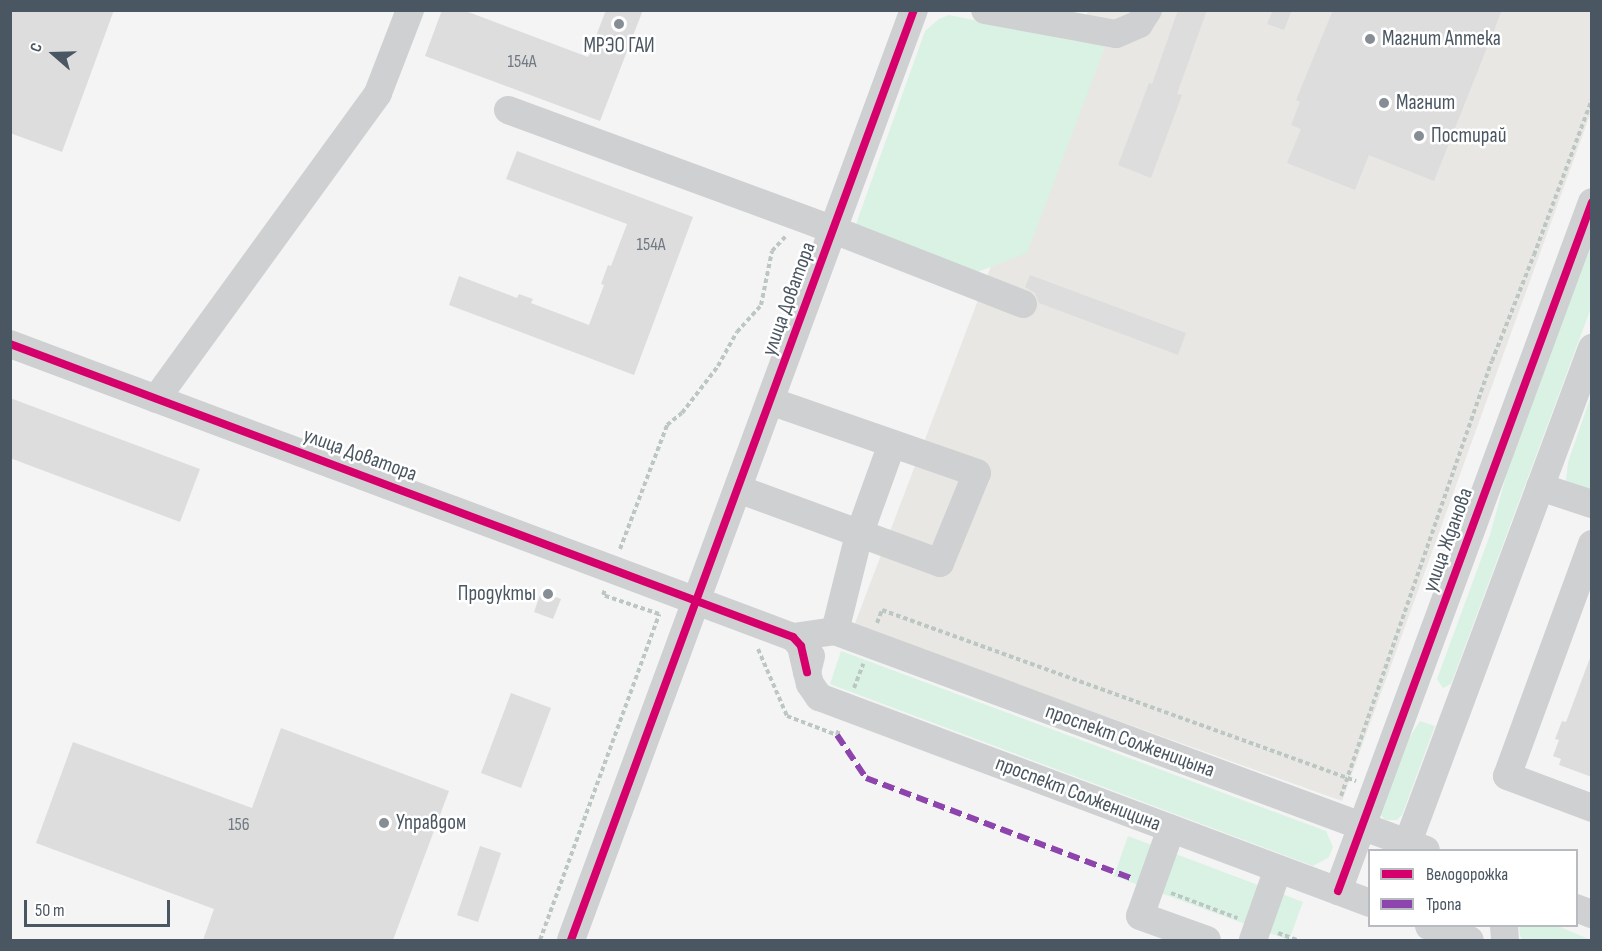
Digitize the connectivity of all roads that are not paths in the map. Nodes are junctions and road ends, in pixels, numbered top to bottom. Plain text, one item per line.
1 (410, 10) edge
2 (985, 10) edge
3 (1148, 10) edge
4 (915, 11) edge
5 (508, 110) dead end
6 (1592, 202) edge
7 (834, 230) junction
8 (1023, 304) dead end
9 (10, 344) edge
10 (1592, 348) edge
11 (156, 399) junction
12 (770, 401) junction
13 (892, 444) junction
14 (1540, 487) junction
15 (738, 489) junction
16 (1592, 504) edge
17 (859, 535) junction
18 (1592, 544) edge
19 (697, 600) junction
20 (835, 631) junction
21 (793, 638) junction
22 (813, 685) junction
23 (1413, 688) junction
24 (1457, 706) junction
25 (1592, 808) edge
26 (1348, 822) junction
27 (1171, 829) junction
28 (1413, 848) edge
29 (1278, 869) junction
30 (1338, 891) junction
31 (1368, 902) edge
32 (1432, 927) edge
33 (1256, 933) edge
34 (571, 940) edge
35 (1208, 940) edge
36 (1470, 940) edge

1 - 11 street
2 - 3 street
4 - 7 street, улица Доватора
5 - 7 street
6 - 23 street, улица Жданова
7 - 8 street
7 - 12 street, улица Доватора
9 - 11 street, улица Доватора
10 - 14 street
11 - 19 street, улица Доватора
12 - 13 street
12 - 15 street, улица Доватора
13 - 17 street
13 - 17 street
14 - 16 street
14 - 24 street
15 - 17 street
15 - 19 street, улица Доватора
17 - 20 street
18 - 25 street
19 - 21 street
19 - 34 street, улица Доватора
20 - 21 street, проспект Солженицына
20 - 22 street
20 - 26 street, проспект Солженицына
21 - 22 street
22 - 27 street, проспект Солженицина
23 - 24 street
23 - 26 street, улица Жданова
24 - 28 street
26 - 28 street, проспект Солженицына
26 - 30 street, улица Жданова
27 - 29 street, проспект Солженицина
27 - 35 street
29 - 30 street, проспект Солженицина
29 - 33 street
30 - 31 street
32 - 36 street

